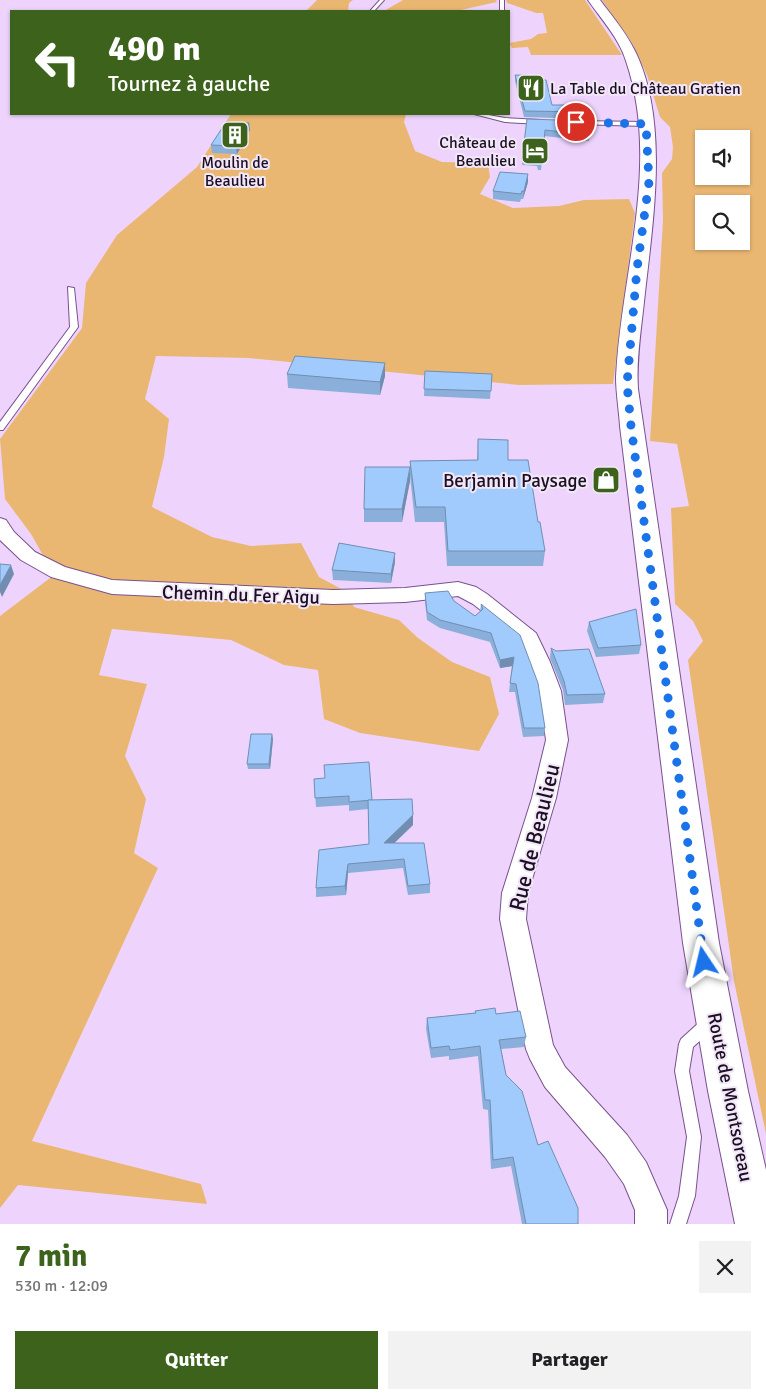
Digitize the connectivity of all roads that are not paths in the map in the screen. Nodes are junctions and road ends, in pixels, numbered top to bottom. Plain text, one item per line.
1 (382, 0) edge
2 (594, 0) edge
3 (373, 10) edge
4 (482, 115) edge
5 (508, 115) edge
6 (505, 120) junction
7 (551, 122) edge
8 (570, 122) edge
9 (646, 124) junction
10 (70, 288) dead end
11 (0, 428) edge
12 (0, 524) edge
13 (496, 612) joint
14 (714, 1019) junction
15 (651, 1224) edge
16 (678, 1224) edge
17 (757, 1224) edge

1 - 3 lane
2 - 9 main road, Route de Montsoreau
4 - 6 lane
5 - 6 lane
6 - 7 lane
8 - 9 lane
9 - 14 main road, Route de Montsoreau
10 - 11 lane
12 - 13 street, Chemin du Fer Aigu
13 - 15 street, Rue de Beaulieu
14 - 16 lane
14 - 17 main road, Route de Montsoreau

